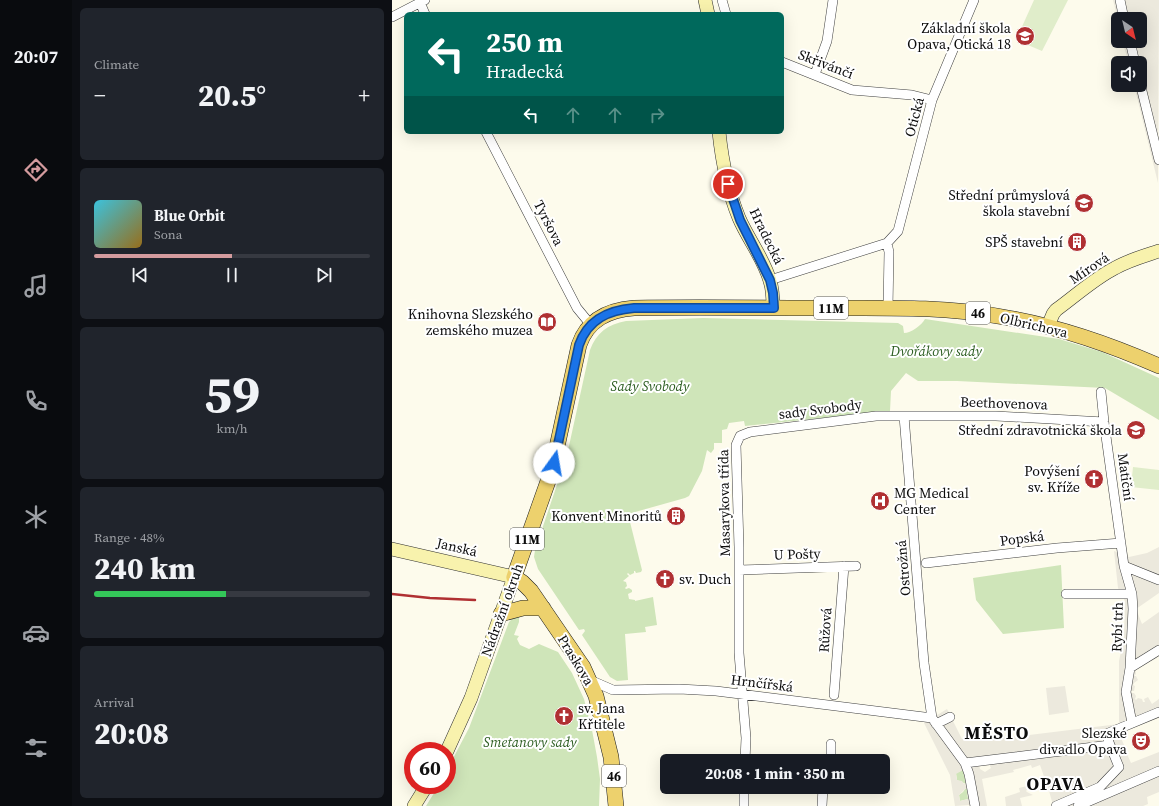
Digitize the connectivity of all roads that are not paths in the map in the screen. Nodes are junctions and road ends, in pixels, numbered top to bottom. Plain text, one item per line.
1 (705, 0) edge
2 (722, 0) edge
3 (833, 0) edge
4 (974, 0) edge
5 (1120, 0) edge
6 (422, 1) edge
7 (425, 12) edge
8 (708, 12) edge
9 (725, 12) edge
10 (1123, 12) edge
11 (392, 17) edge
12 (784, 63) edge
13 (815, 74) junction
14 (1142, 92) edge
15 (932, 100) junction
16 (487, 134) edge
17 (719, 134) edge
18 (1159, 160) edge
19 (887, 243) junction
20 (1159, 251) edge
21 (770, 280) junction
22 (774, 308) junction
23 (895, 308) junction
24 (591, 325) junction
25 (1048, 326) junction
26 (1159, 366) edge
27 (1101, 392) dead end
28 (904, 416) junction
29 (1104, 422) junction
30 (740, 436) joint
31 (1121, 543) junction
32 (392, 549) edge
33 (926, 563) dead end
34 (844, 566) junction
35 (856, 566) dead end
36 (1124, 566) junction
37 (739, 570) junction
38 (514, 577) junction
39 (1159, 580) edge
40 (1066, 594) dead end
41 (1132, 594) junction
42 (543, 608) junction
43 (501, 614) junction
44 (1159, 650) edge
45 (1130, 668) junction
46 (590, 680) junction
47 (742, 694) junction
48 (834, 695) dead end
49 (1159, 712) edge
50 (950, 717) dead end
51 (934, 721) junction
52 (1128, 725) junction
53 (451, 742) edge
54 (831, 744) dead end
55 (1110, 745) junction
56 (745, 754) edge
57 (831, 754) edge
58 (965, 763) junction
59 (1159, 771) edge
60 (421, 794) edge
61 (744, 794) edge
62 (823, 794) edge
63 (414, 806) edge
64 (616, 806) edge
65 (744, 806) edge
66 (822, 806) edge
67 (974, 806) edge
68 (1056, 806) edge
69 (1078, 806) edge

1 - 8 street
2 - 9 street
3 - 13 street
4 - 15 street, Otická
5 - 10 street
6 - 7 street
6 - 11 street
12 - 13 street, Skřivánčí
13 - 15 street, Skřivánčí
14 - 18 street
15 - 19 street, Otická
16 - 24 street, Tyršova
17 - 21 street, Hradecká
19 - 21 street
19 - 23 street
20 - 25 street, Mírová
21 - 22 street, Hradecká
22 - 23 main road, 11M
22 - 24 main road, Nádražní okruh / 11M
23 - 25 main road, Olbrichova / 46
24 - 38 main road, Nádražní okruh / 11M
25 - 26 main road, Olbrichova / 46
27 - 29 street, Matiční
28 - 29 street, Beethovenova
28 - 30 street, sady Svobody
28 - 51 street, Ostrožná
29 - 31 street, Matiční
30 - 37 street, Masarykova třída
31 - 33 street, Popská
31 - 36 street, Matiční
32 - 38 street, Janská
34 - 35 street, U Pošty
34 - 37 street, U Pošty
34 - 48 street, Růžová
36 - 39 street
36 - 41 street, Rybí trh
37 - 47 street, Masarykova třída
38 - 42 main road, Praskova / 46
38 - 43 street, Nádražní okruh
40 - 41 street
41 - 45 street, Rybí trh
42 - 43 main road
42 - 46 main road, Praskova / 46
43 - 53 street, Nádražní okruh
44 - 45 street, Rybí trh
45 - 52 street
46 - 47 street, Hrnčířská
46 - 64 main road, Praskova / 46
47 - 51 street, Hrnčířská
47 - 56 street, Masarykova třída
49 - 52 street
50 - 51 street
51 - 58 street
52 - 55 street
54 - 57 street
55 - 58 street
55 - 68 street
58 - 67 street
59 - 69 street
60 - 63 street
61 - 65 street
62 - 66 street

